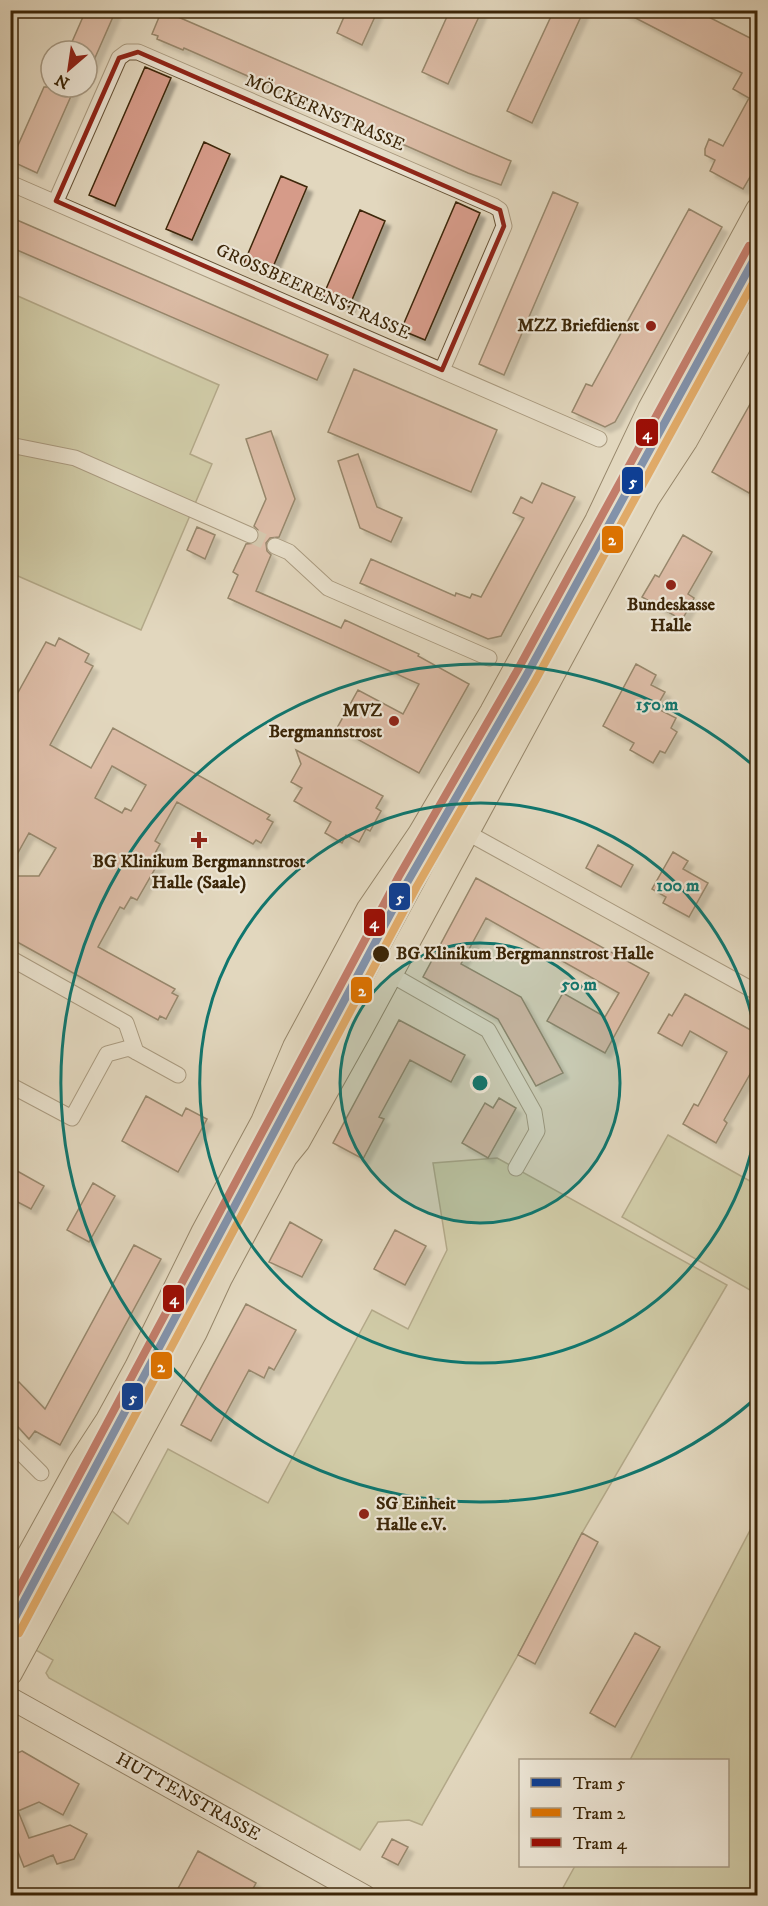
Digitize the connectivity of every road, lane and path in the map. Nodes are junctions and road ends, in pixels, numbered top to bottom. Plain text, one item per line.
1 (10, 183) edge
2 (56, 201) junction
3 (758, 210) edge
4 (758, 311) edge
5 (442, 370) junction
6 (598, 439) dead end
7 (10, 445) edge
8 (250, 535) tunnel mouth
9 (275, 546) tunnel mouth
10 (489, 658) dead end
11 (466, 831) junction
12 (10, 958) edge
13 (390, 974) junction
14 (758, 993) edge
15 (136, 1052) junction
16 (178, 1076) dead end
17 (10, 1085) edge
18 (516, 1168) dead end
19 (10, 1442) edge
20 (41, 1473) dead end
21 (10, 1590) edge
22 (10, 1673) edge
23 (10, 1698) edge
24 (365, 1896) edge

1 - 2 street, GROSSBEERENSTRASSE
2 - 5 street, GROSSBEERENSTRASSE
2 - 5 street, MÖCKERNSTRASSE
3 - 21 main road
4 - 11 main road
5 - 6 street, GROSSBEERENSTRASSE
7 - 8 street
9 - 10 street
11 - 13 main road
11 - 14 street
12 - 15 street
13 - 18 street
13 - 22 main road
15 - 16 street
15 - 17 street
19 - 20 street
23 - 24 street, HUTTENSTRASSE

